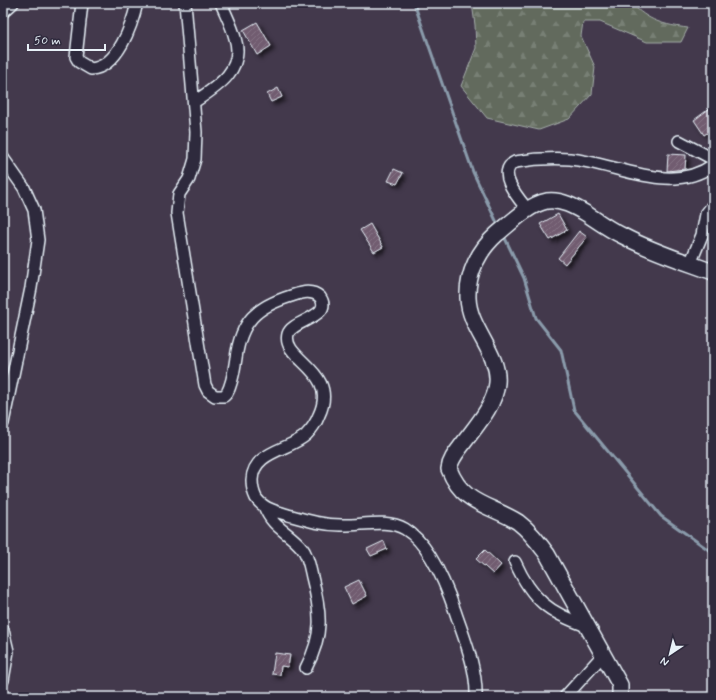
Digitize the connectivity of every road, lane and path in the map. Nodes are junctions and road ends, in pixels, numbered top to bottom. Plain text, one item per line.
1 (12, 3) edge
2 (82, 3) edge
3 (137, 3) edge
4 (186, 3) edge
5 (221, 3) edge
6 (3, 12) edge
7 (194, 102) junction
8 (679, 141) dead end
9 (3, 158) edge
10 (713, 159) edge
11 (713, 165) edge
12 (713, 205) edge
13 (527, 209) junction
14 (690, 264) junction
15 (713, 272) edge
16 (3, 423) edge
17 (264, 506) junction
18 (515, 562) dead end
19 (587, 626) junction
20 (3, 630) edge
21 (603, 655) junction
22 (306, 668) dead end
23 (3, 680) edge
24 (476, 697) edge
25 (565, 697) edge
26 (620, 697) edge

1 - 6 street
2 - 3 street
4 - 7 street
5 - 7 street
7 - 17 street
8 - 10 street
9 - 16 street
11 - 13 street
12 - 14 street
13 - 14 main road
13 - 19 main road
14 - 15 main road
17 - 22 street
17 - 24 street
18 - 19 street
19 - 21 main road
20 - 23 street
21 - 25 street
21 - 26 main road

